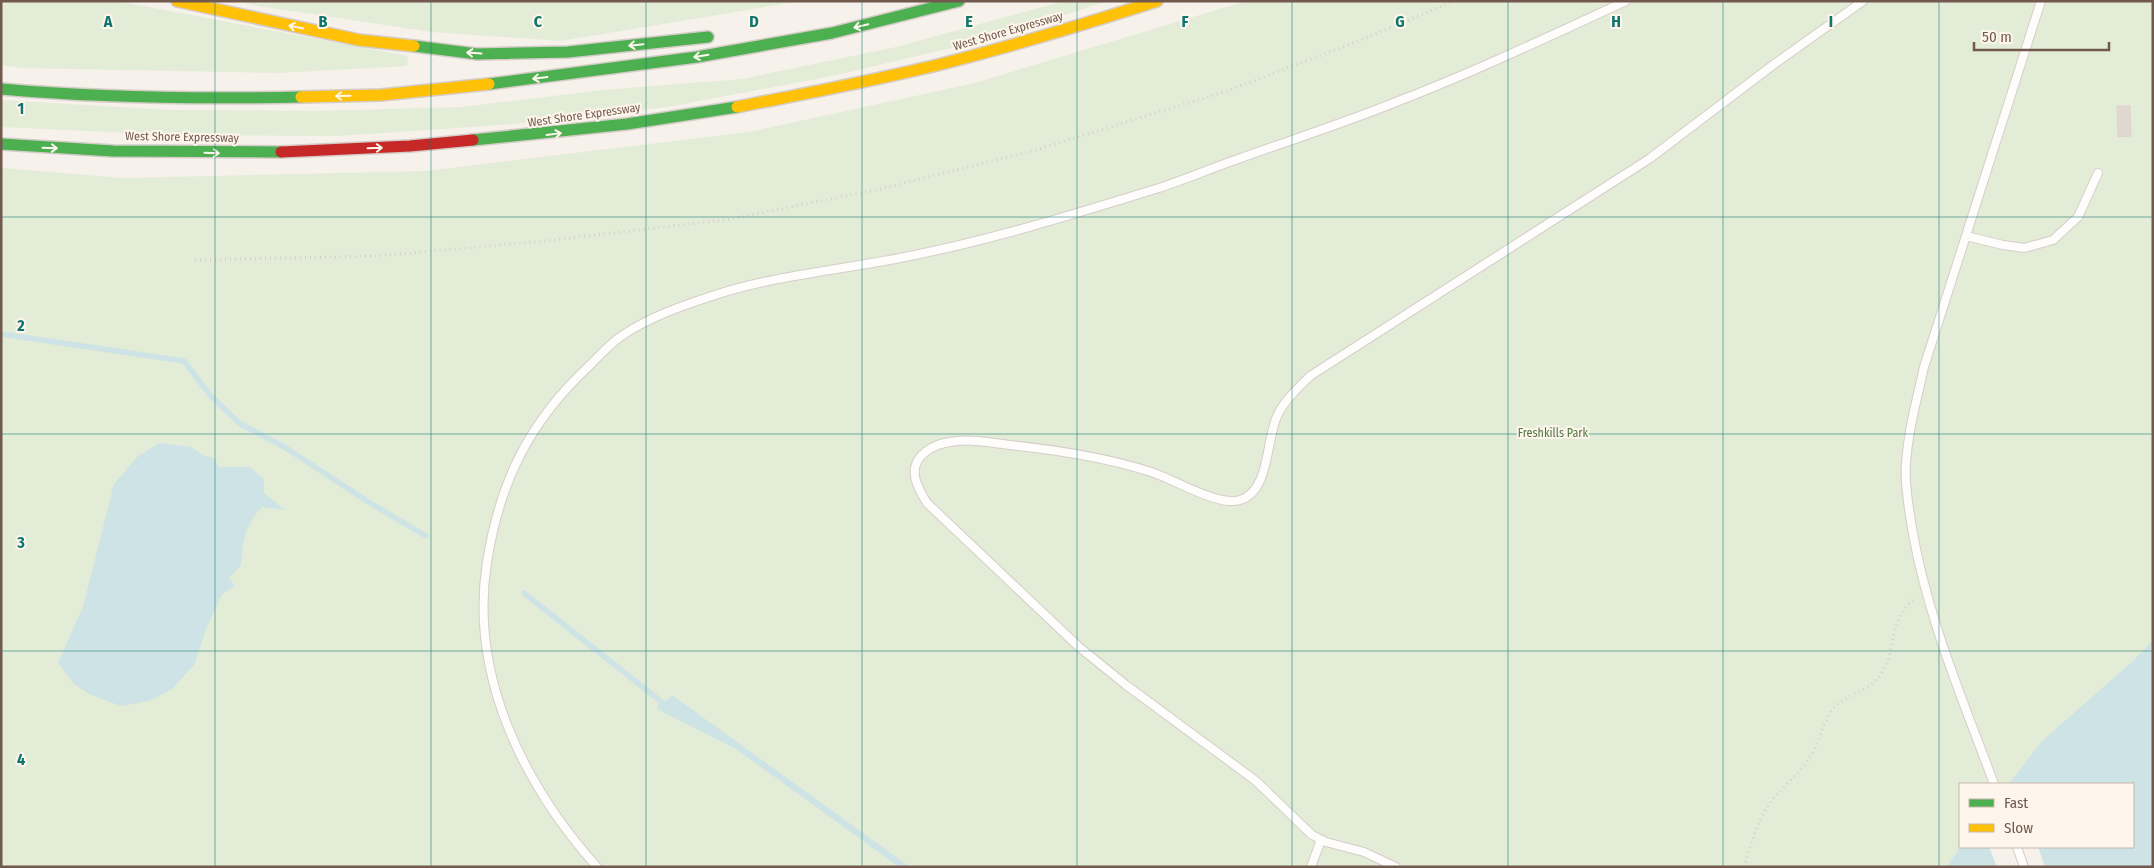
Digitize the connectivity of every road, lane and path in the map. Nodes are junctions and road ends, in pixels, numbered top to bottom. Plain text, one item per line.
1 (177, 1) edge
2 (945, 1) edge
3 (959, 1) edge
4 (1157, 1) edge
5 (1454, 1) edge
6 (1626, 1) edge
7 (1863, 1) edge
8 (2041, 1) edge
9 (859, 14) dead end
10 (715, 36) dead end
11 (1, 89) edge
12 (1, 144) edge
13 (2098, 173) dead end
14 (1966, 236) junction
15 (195, 260) dead end
16 (1925, 590) junction
17 (1994, 783) edge
18 (1322, 840) junction
19 (2017, 848) edge
20 (596, 867) edge
21 (1312, 867) edge
22 (1396, 867) edge
23 (1744, 867) edge
24 (2024, 867) edge

10 -> 1 highway
2 - 9 highway
3 -> 11 highway
12 -> 4 highway, West Shore Expressway
5 - 15 path
6 - 20 lane
7 - 18 lane
8 - 14 lane
13 - 14 lane
14 - 16 lane
16 - 17 lane
16 - 23 path
18 - 21 lane
18 - 22 lane
19 - 24 lane

